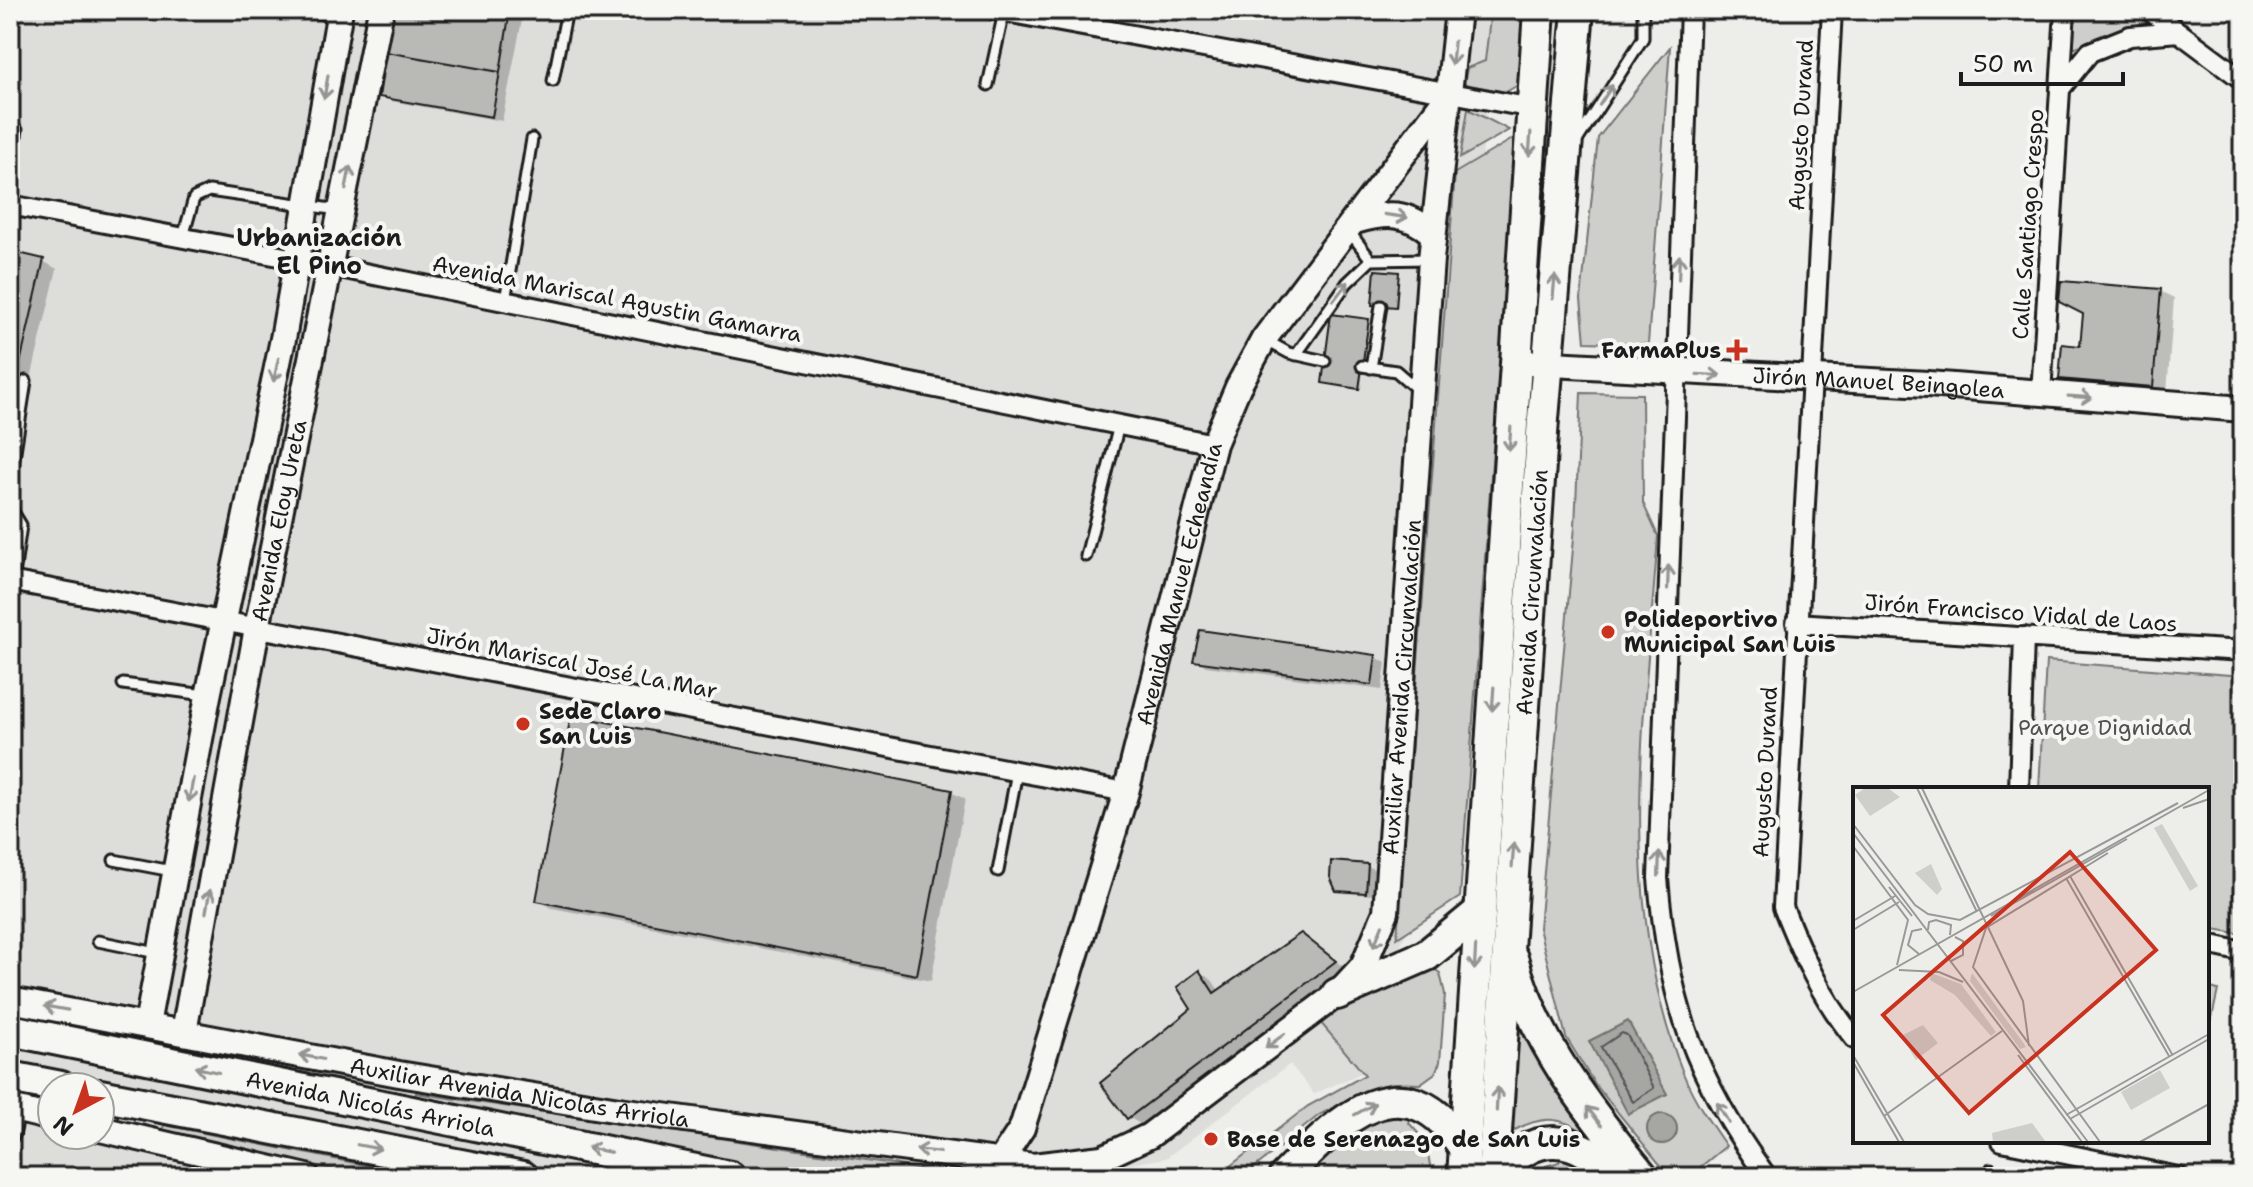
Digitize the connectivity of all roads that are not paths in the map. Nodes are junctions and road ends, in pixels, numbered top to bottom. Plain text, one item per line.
1 (314, 10) edge
2 (381, 10) edge
3 (567, 10) edge
4 (1458, 10) edge
5 (1539, 10) edge
6 (1578, 10) edge
7 (1643, 10) edge
8 (1690, 10) edge
9 (1832, 10) edge
10 (2065, 10) edge
11 (2149, 10) edge
12 (999, 11) edge
13 (339, 16) edge
14 (2179, 32) junction
15 (333, 47) junction
16 (372, 54) junction
17 (2243, 80) edge
18 (553, 81) dead end
19 (988, 85) dead end
20 (2060, 89) junction
21 (1448, 95) junction
22 (1533, 108) junction
23 (17, 130) dead end
24 (532, 139) dead end
25 (1564, 160) junction
26 (10, 171) edge
27 (305, 203) junction
28 (10, 205) edge
29 (341, 211) junction
30 (1352, 225) junction
31 (1433, 234) junction
32 (183, 237) junction
33 (1388, 258) junction
34 (295, 259) junction
35 (1431, 259) junction
36 (1371, 260) junction
37 (330, 266) junction
38 (1385, 270) dead end
39 (505, 301) junction
40 (1381, 306) dead end
41 (283, 339) junction
42 (1264, 339) junction
43 (315, 346) junction
44 (1296, 355) junction
45 (1325, 361) dead end
46 (1514, 361) junction
47 (1547, 364) junction
48 (1674, 373) junction
49 (1810, 380) junction
50 (26, 381) dead end
51 (1421, 394) junction
52 (2041, 394) junction
53 (2243, 409) edge
54 (1119, 425) junction
55 (1214, 444) junction
56 (10, 483) edge
57 (10, 507) edge
58 (243, 523) junction
59 (277, 531) junction
60 (1086, 556) dead end
61 (11, 582) edge
62 (223, 622) junction
63 (1796, 623) junction
64 (257, 628) junction
65 (2024, 637) junction
66 (2243, 651) edge
67 (123, 684) dead end
68 (208, 696) junction
69 (199, 748) junction
70 (234, 754) junction
71 (1017, 772) junction
72 (2019, 787) edge
73 (1126, 792) junction
74 (114, 860) dead end
75 (176, 871) junction
76 (998, 871) dead end
77 (1478, 913) junction
78 (165, 929) junction
79 (1507, 933) junction
80 (201, 937) junction
81 (98, 941) dead end
82 (2209, 944) edge
83 (2243, 952) edge
84 (161, 954) junction
85 (1337, 994) junction
86 (10, 1000) edge
87 (147, 1025) junction
88 (10, 1030) edge
89 (184, 1032) junction
90 (1853, 1037) edge
91 (10, 1077) edge
92 (36, 1082) edge
93 (116, 1098) edge
94 (12, 1117) edge
95 (36, 1118) edge
96 (1022, 1128) junction
97 (116, 1133) edge
98 (2009, 1143) edge
99 (1464, 1163) edge
100 (1000, 1169) edge
101 (1032, 1171) edge
102 (2113, 1171) edge
103 (307, 1177) edge
104 (523, 1177) edge
105 (730, 1177) edge
106 (1284, 1177) edge
107 (1495, 1177) edge
108 (1614, 1177) edge
109 (1643, 1177) edge
110 (1767, 1177) edge
111 (2178, 1177) edge

1 - 13 lane
2 - 16 street, Avenida Eloy Ureta
3 - 18 lane
4 -> 21 street, Auxiliar Avenida Circunvalación
5 - 22 main road, Avenida Circunvalación
6 - 25 main road, Avenida Circunvalación
25 -> 7 lane
48 -> 8 street
9 - 49 street, Augusto Durand
10 - 20 street, Calle Santiago Crespo
11 - 14 street
12 - 19 lane
12 - 21 street
13 - 15 street, Avenida Eloy Ureta
14 - 17 street
14 - 20 street
15 - 16 street
15 -> 27 street, Avenida Eloy Ureta
29 -> 16 street, Avenida Eloy Ureta
20 - 52 street, Calle Santiago Crespo
21 - 22 street
21 - 30 street, Avenida Manuel Echeandía
21 - 31 street, Auxiliar Avenida Circunvalación
22 -> 46 main road, Avenida Circunvalación
23 - 26 lane
24 - 39 lane
47 -> 25 main road, Avenida Circunvalación
27 - 29 lane
27 - 32 lane
27 - 34 street, Avenida Eloy Ureta
28 - 32 street, Avenida Mariscal Agustin Gamarra
29 - 37 street, Avenida Eloy Ureta
30 -> 31 street
30 - 36 lane
30 - 42 street, Avenida Manuel Echeandía
31 - 35 street, Auxiliar Avenida Circunvalación
32 - 34 street, Avenida Mariscal Agustin Gamarra
33 - 35 lane
33 - 36 lane
33 - 38 lane
34 - 37 street, Avenida Mariscal Agustin Gamarra
34 - 41 street, Avenida Eloy Ureta
35 - 51 street, Auxiliar Avenida Circunvalación
44 -> 36 lane
37 - 39 street, Avenida Mariscal Agustin Gamarra
37 - 43 street, Avenida Eloy Ureta
39 - 54 street, Avenida Mariscal Agustin Gamarra
40 - 51 lane
41 - 43 street
41 -> 58 street, Avenida Eloy Ureta
42 - 44 lane
42 - 55 street, Avenida Manuel Echeandía
43 - 59 street, Avenida Eloy Ureta
44 - 45 lane
46 - 47 street, Jirón Manuel Beingolea
46 -> 77 main road, Avenida Circunvalación
47 - 48 street, Jirón Manuel Beingolea
79 -> 47 main road, Avenida Circunvalación
48 -> 49 street, Jirón Manuel Beingolea
110 -> 48 street
49 - 52 street, Jirón Manuel Beingolea
49 - 63 street, Augusto Durand
50 - 56 lane
51 -> 85 street, Auxiliar Avenida Circunvalación
52 -> 53 street, Jirón Manuel Beingolea
54 - 55 street, Avenida Mariscal Agustin Gamarra
54 - 60 lane
55 - 73 street, Avenida Manuel Echeandía
57 - 61 lane
58 - 59 street
58 - 62 street, Avenida Eloy Ureta
59 - 64 street, Avenida Eloy Ureta
61 - 62 street, Jirón Mariscal José La Mar
62 - 64 street, Jirón Mariscal José La Mar
62 - 68 street, Avenida Eloy Ureta
63 - 65 street, Jirón Francisco Vidal de Laos
63 - 90 street, Augusto Durand
64 - 70 street, Avenida Eloy Ureta
64 - 71 street, Jirón Mariscal José La Mar
65 - 66 street, Jirón Francisco Vidal de Laos
65 - 72 street
67 - 68 lane
68 - 69 street, Avenida Eloy Ureta
69 - 70 street
69 -> 75 street, Avenida Eloy Ureta
80 -> 70 street, Avenida Eloy Ureta
71 - 73 street, Jirón Mariscal José La Mar
71 - 76 lane
73 - 96 street, Avenida Manuel Echeandía
74 - 75 lane
75 - 78 street, Avenida Eloy Ureta
77 - 85 main road
77 -> 99 main road, Avenida Circunvalación
78 - 80 street
78 - 84 street, Avenida Eloy Ureta
107 -> 79 main road, Avenida Circunvalación
109 -> 79 main road
80 - 89 street, Avenida Eloy Ureta
81 - 84 lane
82 - 83 street
84 - 87 street, Avenida Eloy Ureta
85 -> 101 street, Auxiliar Avenida Circunvalación
87 -> 86 street, Auxiliar Avenida Nicolás Arriola
87 - 89 street, Auxiliar Avenida Nicolás Arriola
105 -> 88 main road, Avenida Nicolás Arriola
100 -> 89 street, Auxiliar Avenida Nicolás Arriola
91 - 92 main road
93 -> 104 main road, Avenida Nicolás Arriola
94 - 95 street
96 - 100 street, Avenida Manuel Echeandía
96 - 101 street
97 - 103 street
98 - 102 street
106 -> 99 main road
100 - 101 street, Auxiliar Avenida Nicolás Arriola
102 - 111 street
107 - 108 main road

